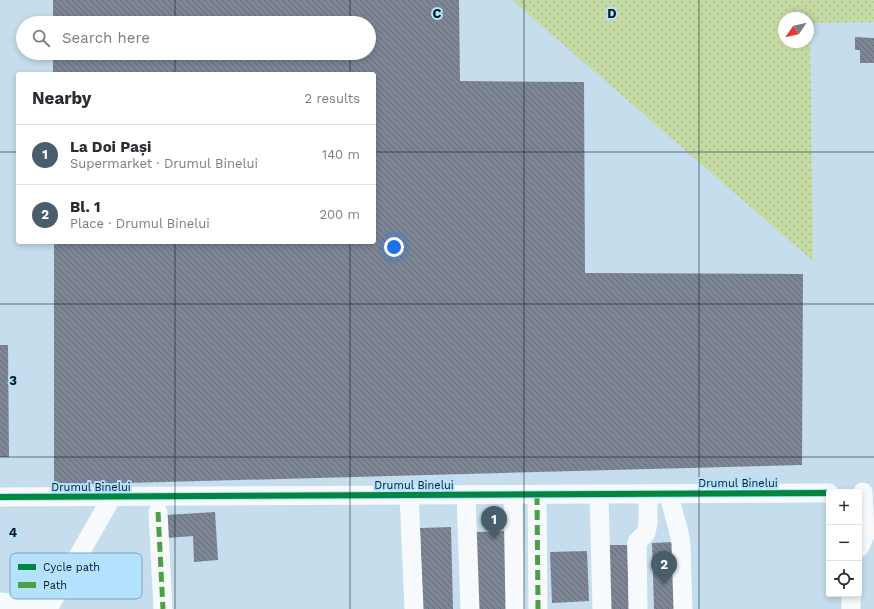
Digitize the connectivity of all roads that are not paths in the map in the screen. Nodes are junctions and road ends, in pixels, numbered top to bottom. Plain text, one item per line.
1 (865, 492) edge
2 (826, 493) edge
3 (537, 494) junction
4 (599, 494) junction
5 (648, 494) junction
6 (669, 494) junction
7 (409, 495) junction
8 (466, 495) junction
9 (513, 495) junction
10 (0, 497) edge
11 (112, 497) junction
12 (158, 512) dead end
13 (862, 542) edge
14 (80, 553) edge
15 (851, 597) edge
16 (54, 599) edge
17 (0, 602) edge
18 (49, 608) edge
19 (162, 609) edge
20 (414, 609) edge
21 (470, 609) edge
22 (515, 609) edge
23 (538, 609) edge
24 (602, 609) edge
25 (638, 609) edge
26 (683, 609) edge
27 (851, 609) edge

1 - 13 street
2 - 6 street, Drumul Binelui
3 - 4 street, Drumul Binelui
3 - 9 street, Drumul Binelui
3 - 23 street
4 - 5 street, Drumul Binelui
4 - 24 street
5 - 6 street, Drumul Binelui
5 - 25 street
6 - 26 street
7 - 8 street, Drumul Binelui
7 - 11 street, Drumul Binelui
7 - 20 street
8 - 9 street, Drumul Binelui
8 - 21 street
9 - 22 street
10 - 11 street, Drumul Binelui
11 - 14 street
12 - 19 street
15 - 27 street
16 - 18 street
17 - 18 street

